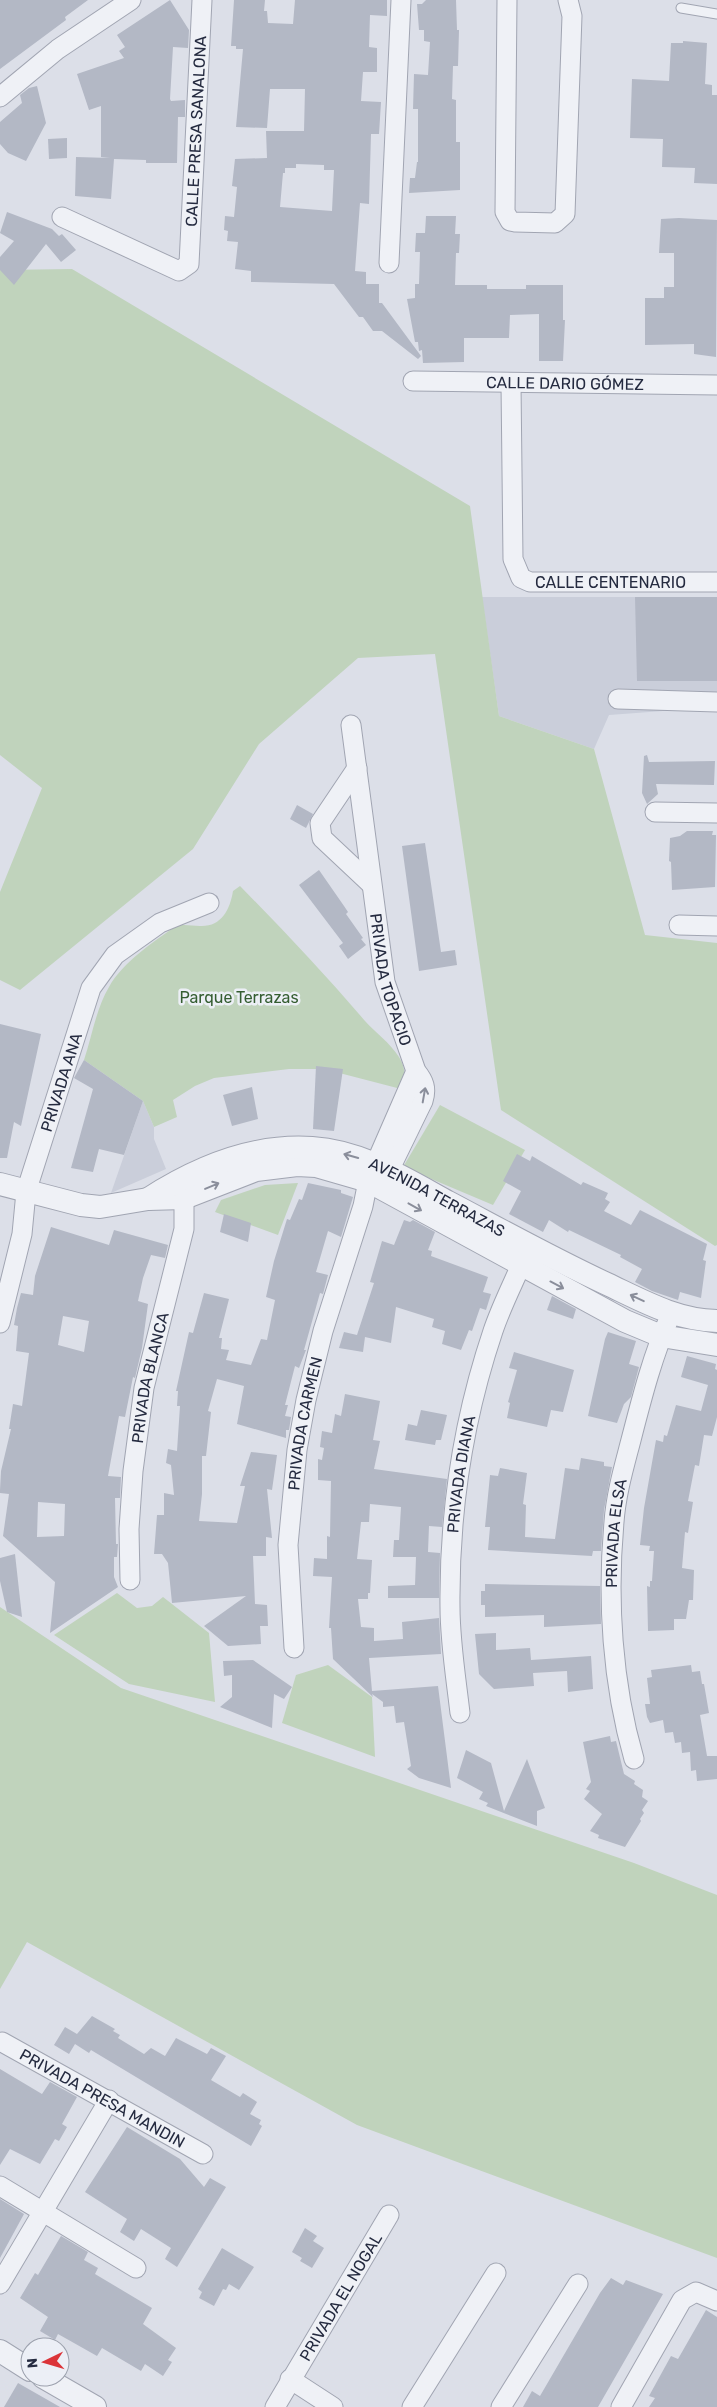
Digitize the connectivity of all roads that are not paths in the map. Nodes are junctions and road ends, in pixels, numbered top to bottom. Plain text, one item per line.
1 (131, 0) edge
2 (202, 0) edge
3 (401, 0) edge
4 (507, 0) edge
5 (568, 0) edge
6 (681, 8) dead end
7 (717, 14) edge
8 (0, 97) edge
9 (62, 217) dead end
10 (389, 263) dead end
11 (413, 381) dead end
12 (511, 384) junction
13 (717, 385) edge
14 (717, 582) edge
15 (618, 698) dead end
16 (717, 702) edge
17 (351, 725) dead end
18 (357, 768) junction
19 (655, 812) dead end
20 (717, 813) edge
21 (372, 884) junction
22 (209, 903) dead end
23 (679, 925) dead end
24 (717, 926) edge
25 (378, 1176) junction
26 (0, 1184) edge
27 (181, 1188) junction
28 (26, 1192) junction
29 (530, 1245) junction
30 (521, 1266) junction
31 (671, 1314) junction
32 (717, 1321) edge
33 (0, 1323) edge
34 (661, 1336) junction
35 (717, 1345) edge
36 (130, 1580) dead end
37 (294, 1648) dead end
38 (460, 1713) dead end
39 (634, 1758) dead end
40 (2, 2042) dead end
41 (109, 2100) junction
42 (203, 2154) dead end
43 (0, 2186) edge
44 (43, 2212) junction
45 (389, 2216) dead end
46 (136, 2268) dead end
47 (496, 2273) dead end
48 (0, 2284) edge
49 (578, 2284) dead end
50 (717, 2301) edge
51 (3, 2359) edge
52 (20, 2366) edge
53 (290, 2379) junction
54 (60, 2387) edge
55 (95, 2407) edge
56 (275, 2407) edge
57 (333, 2407) edge
58 (412, 2407) edge
59 (502, 2407) edge
60 (621, 2407) edge

1 - 8 street
2 - 9 street, CALLE PRESA SANALONA
3 - 10 street
4 - 5 street
6 - 7 lane
11 - 12 street, CALLE DARIO GÓMEZ
12 - 13 street, CALLE DARIO GÓMEZ
12 - 14 street, CALLE CENTENARIO
15 - 16 street
17 - 18 street, PRIVADA TOPACIO
18 - 21 street, PRIVADA TOPACIO
18 - 21 street
19 - 20 street
21 - 25 street, PRIVADA TOPACIO
22 - 28 street, PRIVADA ANA
23 - 24 street
25 - 27 street, AVENIDA TERRAZAS
25 - 29 street, AVENIDA TERRAZAS
25 -> 30 street, AVENIDA TERRAZAS
25 - 37 street, PRIVADA CARMEN
26 - 28 street, AVENIDA TERRAZAS
27 - 28 street, AVENIDA TERRAZAS
27 - 36 street, PRIVADA BLANCA
28 - 33 street, PRIVADA ANA
29 - 30 street, PRIVADA DIANA
31 -> 29 street, AVENIDA TERRAZAS
30 -> 34 street, AVENIDA TERRAZAS
30 - 38 street, PRIVADA DIANA
31 - 32 street, AVENIDA TERRAZAS
31 - 34 street, PRIVADA ELSA
34 - 35 street, AVENIDA TERRAZAS
34 - 39 street, PRIVADA ELSA
40 - 41 street, PRIVADA PRESA MANDIN
41 - 42 street, PRIVADA PRESA MANDIN
41 - 44 street
43 - 44 street
44 - 46 street
44 - 48 street
45 - 53 street, PRIVADA EL NOGAL
47 - 58 street
49 - 59 street
50 - 60 street
51 - 52 street
53 - 56 street, PRIVADA EL NOGAL
53 - 57 street, PRIVADA EL NOGAL
54 - 55 street

